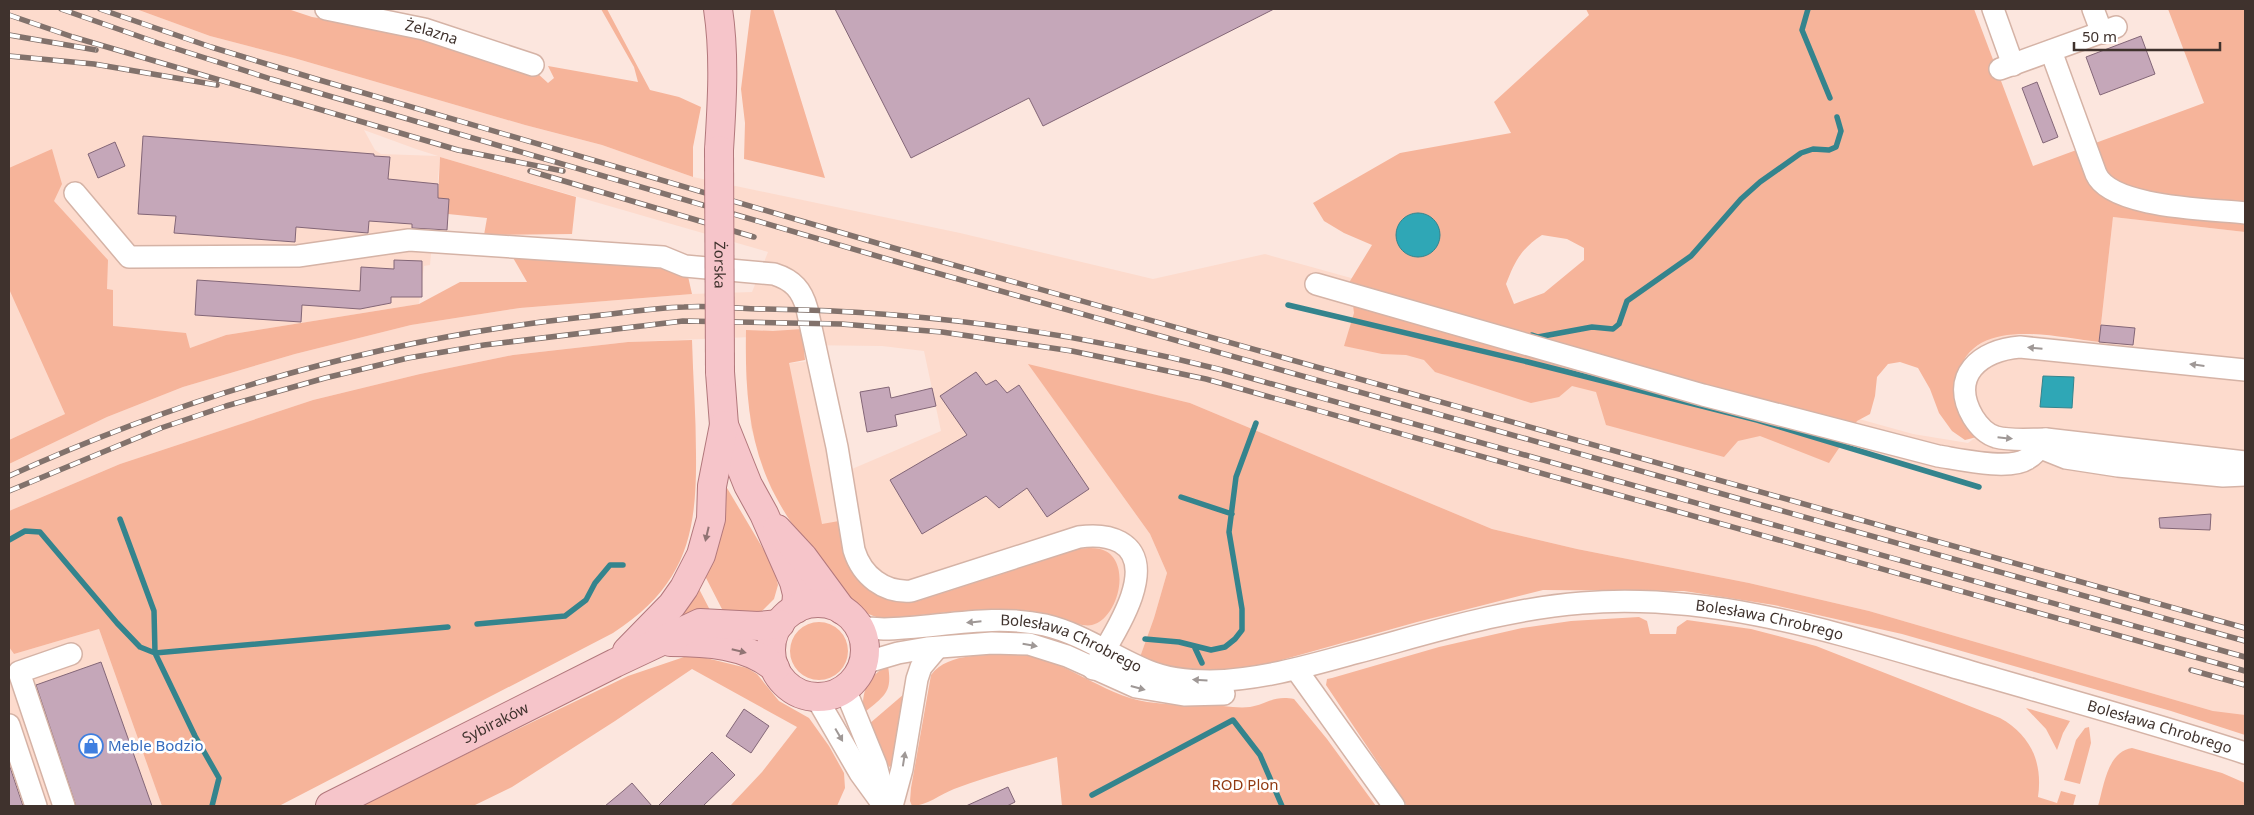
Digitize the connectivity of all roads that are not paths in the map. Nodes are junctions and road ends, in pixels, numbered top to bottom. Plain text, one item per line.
1 (326, 9) edge
2 (718, 9) edge
3 (730, 9) edge
4 (1993, 9) edge
5 (2093, 9) edge
6 (723, 40) junction
7 (2051, 51) junction
8 (534, 65) dead end
9 (75, 193) dead end
10 (2245, 213) edge
11 (1316, 284) dead end
12 (2245, 370) edge
13 (724, 425) junction
14 (2043, 444) junction
15 (2245, 462) edge
16 (2245, 475) edge
17 (764, 514) junction
18 (788, 616) junction
19 (849, 616) junction
20 (661, 642) junction
21 (936, 648) junction
22 (1105, 649) junction
23 (71, 654) dead end
24 (615, 663) junction
25 (864, 663) junction
26 (775, 668) junction
27 (1093, 669) junction
28 (1290, 671) junction
29 (845, 689) junction
30 (816, 697) junction
31 (9, 725) edge
32 (2245, 753) edge
33 (36, 806) edge
34 (64, 806) edge
35 (330, 806) edge
36 (886, 806) edge
37 (892, 806) edge
38 (1394, 806) edge

1 - 8 street, Żelazna
2 - 6 main road, Żorska
3 - 6 street
4 - 7 street
5 - 7 street
6 - 13 main road, Żorska, bridge
7 - 10 street
9 - 22 street
11 - 14 street
12 -> 14 street
13 - 17 main road, Żorska
13 -> 24 main road
14 - 15 street
14 - 16 street
17 - 18 main road, Żorska
17 - 19 main road, Żorska
18 - 19 main road
18 - 20 main road, Sybiraków
18 - 26 main road
22 -> 19 street, Bolesława Chrobrego
19 - 25 main road
20 - 24 main road, Sybiraków
20 -> 26 main road, Sybiraków
21 - 25 street, Bolesława Chrobrego
21 -> 27 street, Bolesława Chrobrego
37 -> 21 street
22 - 27 street
28 -> 22 street, Bolesława Chrobrego
23 - 34 street
24 - 35 main road, Sybiraków
25 - 29 main road
26 - 30 main road
27 -> 28 street, Bolesława Chrobrego
28 - 32 street, Bolesława Chrobrego
28 - 38 street
29 - 30 main road
29 - 36 street
30 -> 36 street
31 - 33 street

